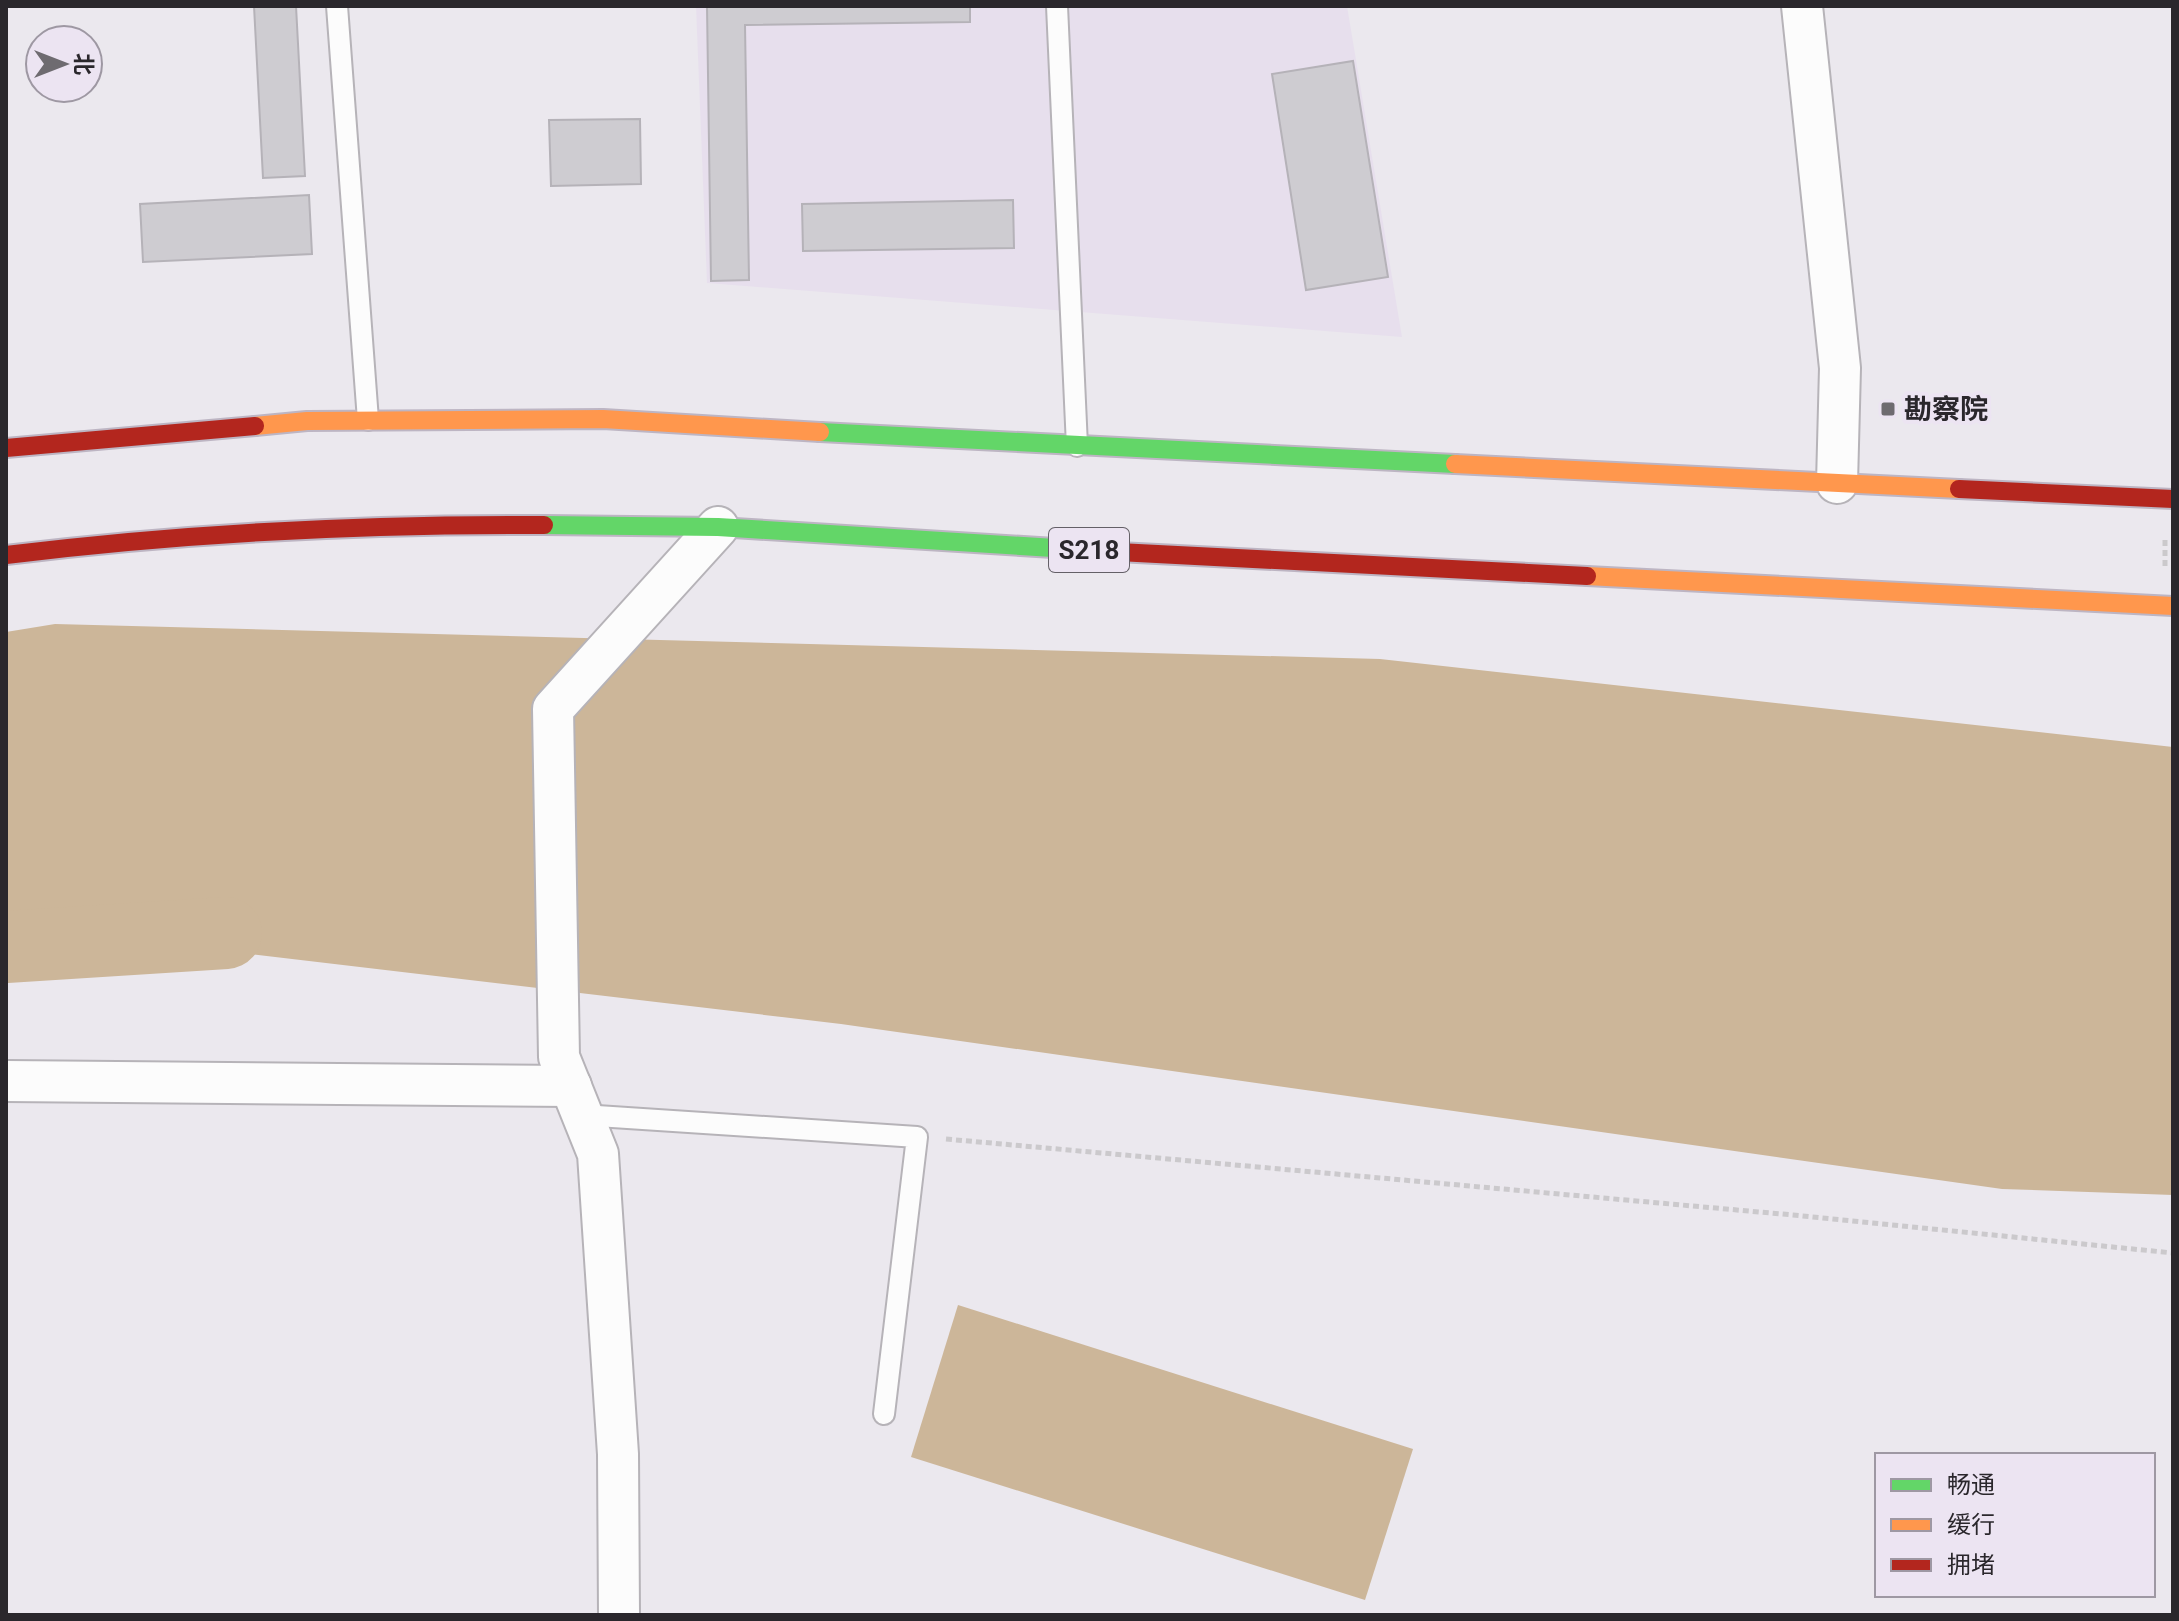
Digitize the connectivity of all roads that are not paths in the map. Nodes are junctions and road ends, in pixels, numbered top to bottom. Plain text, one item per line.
1 (337, 6) edge
2 (1057, 6) edge
3 (1802, 6) edge
4 (368, 420) junction
5 (1077, 446) junction
6 (6, 448) edge
7 (1837, 483) junction
8 (2169, 499) edge
9 (718, 527) junction
10 (6, 555) edge
11 (2169, 605) edge
12 (6, 1081) edge
13 (571, 1086) junction
14 (884, 1414) dead end
15 (619, 1615) edge

1 - 4 lane
2 - 5 lane
3 - 7 street
4 - 5 main road
4 - 6 main road
5 - 7 main road
7 - 8 main road
9 - 10 main road, S218
9 - 11 main road, S218
9 - 13 street
12 - 13 street
13 - 14 lane
13 - 15 street

